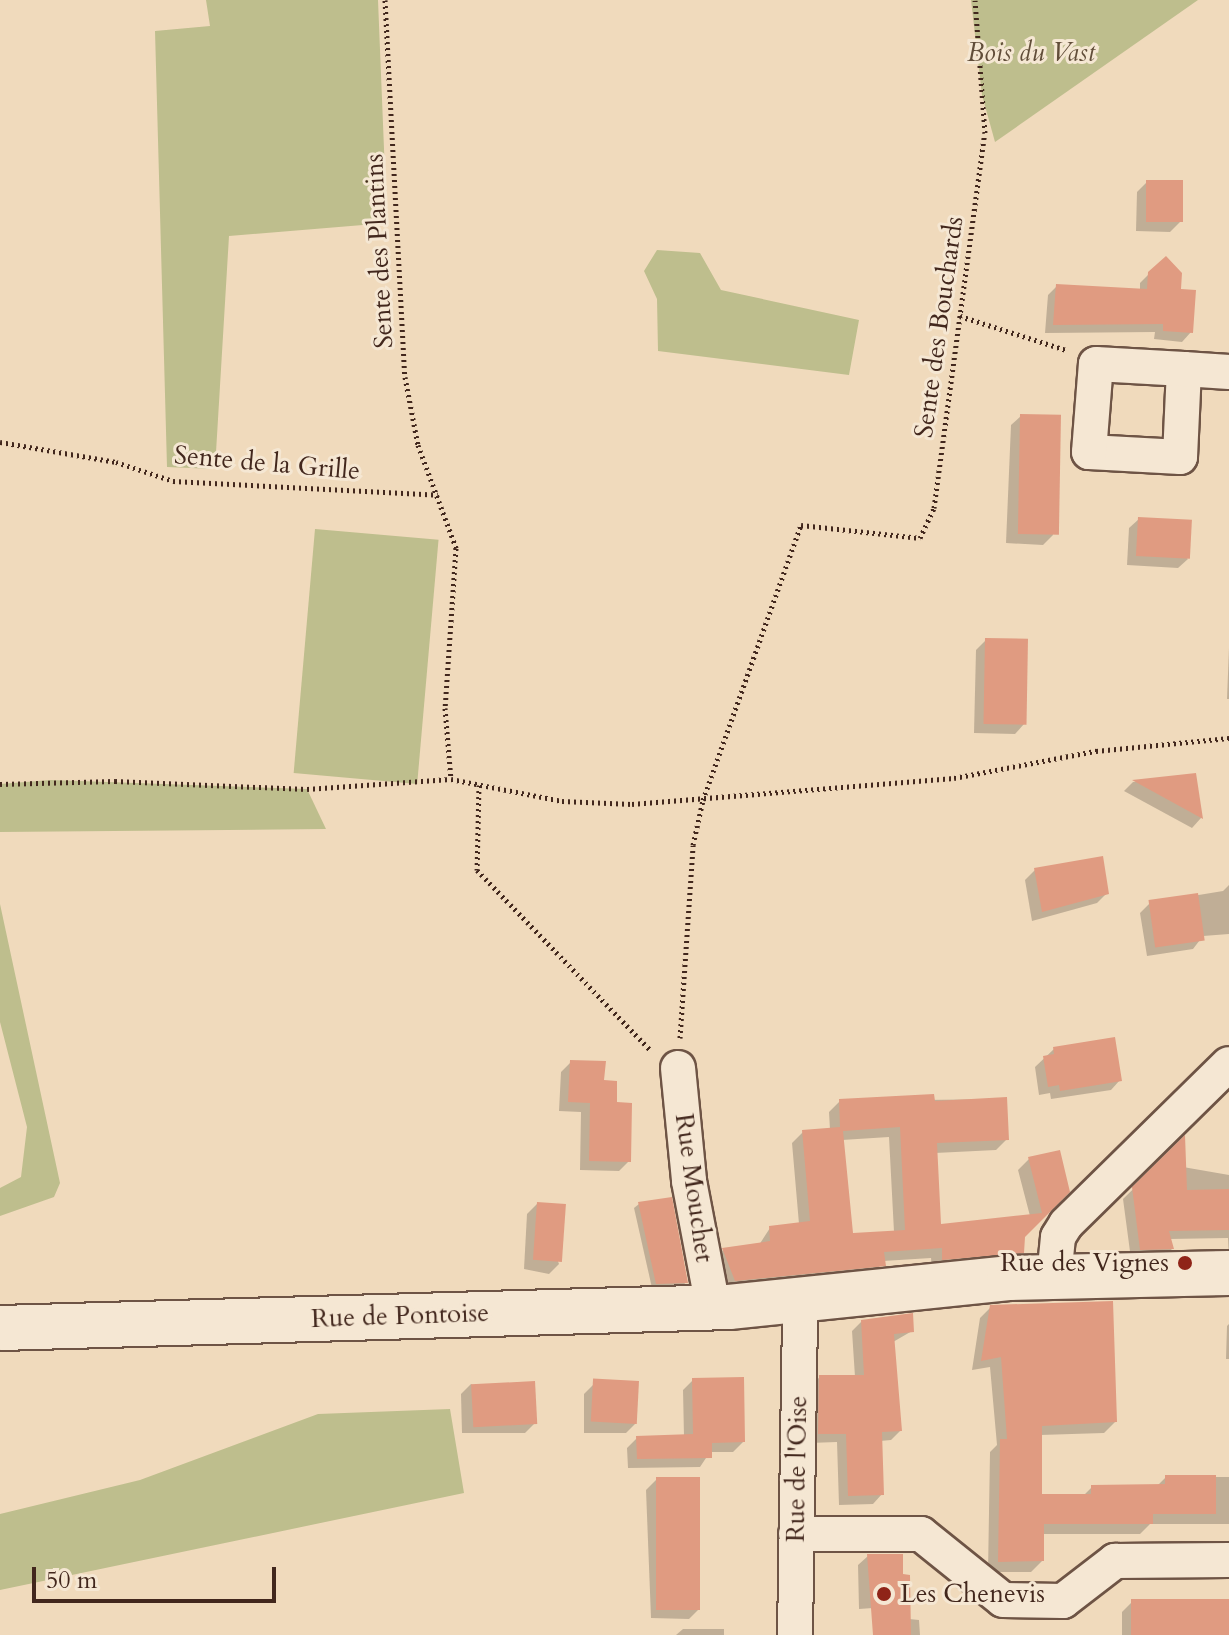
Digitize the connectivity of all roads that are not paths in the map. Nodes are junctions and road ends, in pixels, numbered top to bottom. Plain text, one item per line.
1 (1184, 369) junction
2 (1229, 372) edge
3 (1229, 1064) edge
4 (678, 1068) road end
5 (1229, 1273) edge
6 (1054, 1278) junction
7 (800, 1303) junction
8 (713, 1307) junction
9 (0, 1328) edge
10 (796, 1534) junction
11 (1229, 1560) edge
12 (795, 1635) edge

1 - 1 street
1 - 2 street
3 - 6 street
4 - 8 street, Rue Mouchet
5 - 6 main road, Rue de Pontoise
6 - 7 main road, Rue de Pontoise
7 - 8 main road, Rue de Pontoise
7 - 10 street, Rue de l'Oise
8 - 9 main road, Rue de Pontoise
10 - 11 street
10 - 12 street, Rue de l'Oise

